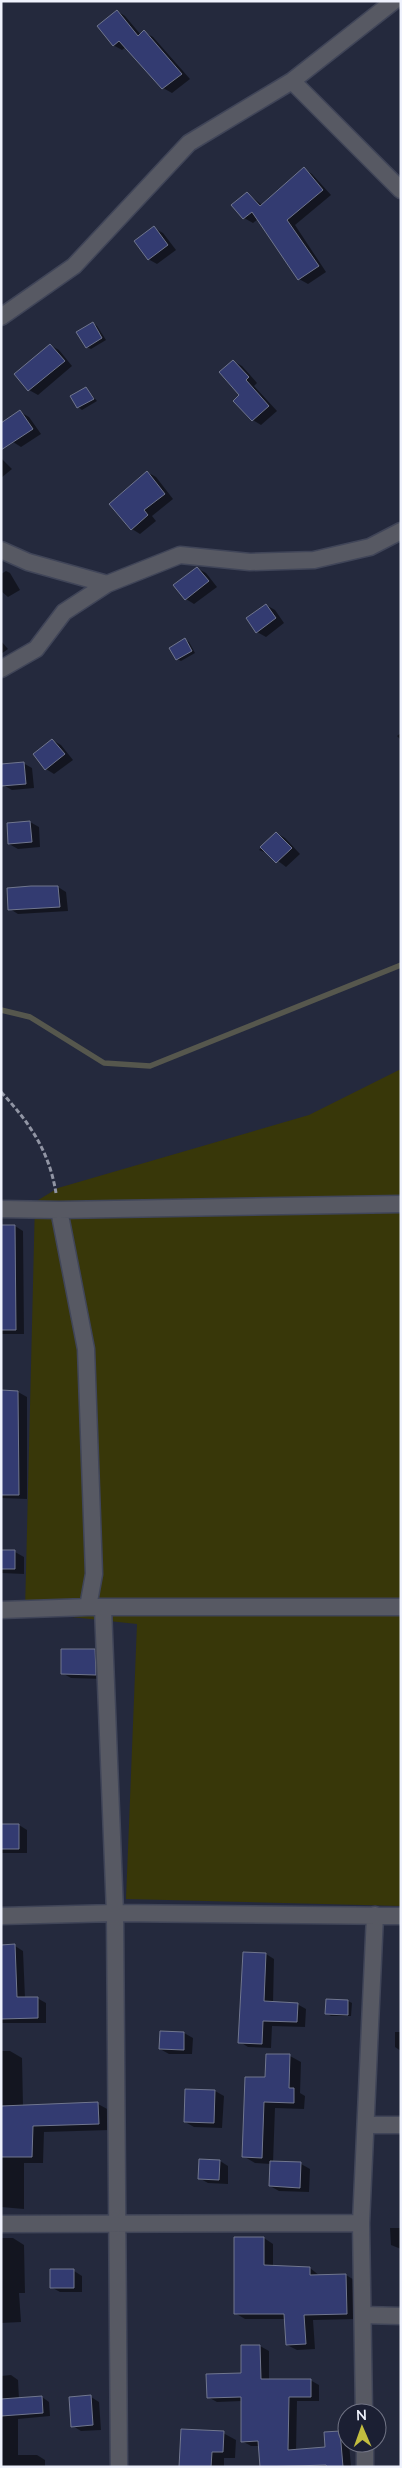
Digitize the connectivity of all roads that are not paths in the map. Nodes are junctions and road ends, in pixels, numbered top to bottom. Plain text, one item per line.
1 (394, 1) edge
2 (292, 80) junction
3 (401, 190) edge
4 (1, 318) edge
5 (401, 531) edge
6 (1, 550) edge
7 (106, 584) junction
8 (1, 669) edge
9 (401, 1204) edge
10 (1, 1209) edge
11 (58, 1210) junction
12 (96, 1607) junction
13 (401, 1607) edge
14 (1, 1610) edge
15 (114, 1913) junction
16 (375, 1915) junction
17 (1, 1916) edge
18 (401, 1916) edge
19 (366, 2125) junction
20 (401, 2125) edge
21 (361, 2223) junction
22 (1, 2224) edge
23 (118, 2224) junction
24 (363, 2316) junction
25 (401, 2316) edge
26 (364, 2403) edge
27 (365, 2453) edge
28 (119, 2467) edge
29 (365, 2467) edge

1 - 2 street
2 - 3 street
2 - 4 street
5 - 7 street
6 - 7 street
7 - 8 street
9 - 11 street
10 - 11 street
11 - 12 street
12 - 13 street
12 - 14 street
12 - 15 street
15 - 16 street
15 - 17 street
15 - 23 street
16 - 18 street
16 - 19 street
19 - 20 street
19 - 21 street
21 - 23 street
21 - 24 street
22 - 23 street
23 - 28 street
24 - 25 street
24 - 26 street
27 - 29 street

